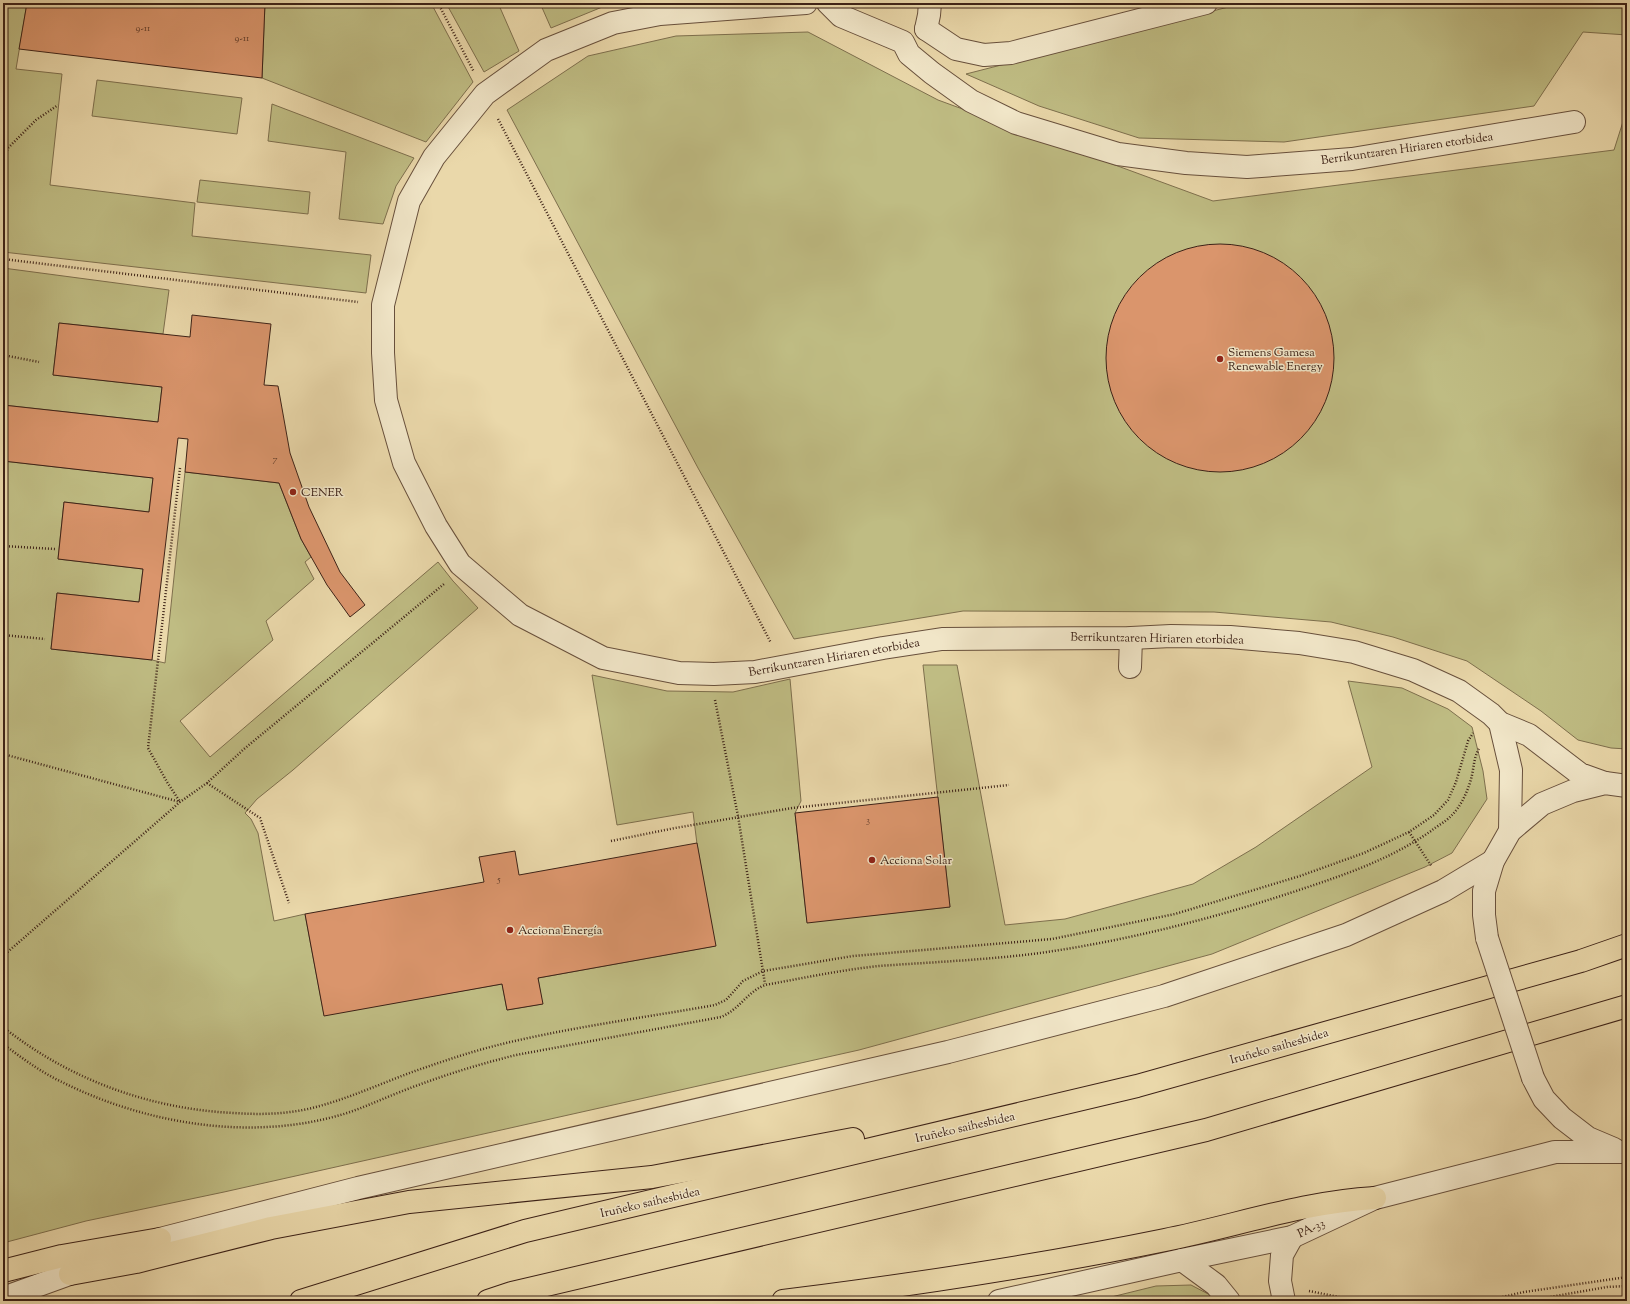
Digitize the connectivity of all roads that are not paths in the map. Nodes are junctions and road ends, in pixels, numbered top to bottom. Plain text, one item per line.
1 (806, 3) edge
2 (828, 3) edge
3 (930, 3) edge
4 (1206, 3) edge
5 (926, 30) junction
6 (903, 42) junction
7 (1574, 122) dead end
8 (1131, 638) junction
9 (1130, 667) dead end
10 (1500, 723) junction
11 (1605, 783) junction
12 (1627, 786) edge
13 (1510, 831) junction
14 (1494, 861) junction
15 (1627, 944) edge
16 (1627, 1006) edge
17 (1137, 1086) junction
18 (1624, 1152) edge
19 (1375, 1198) junction
20 (1292, 1237) junction
21 (160, 1239) junction
22 (1182, 1260) junction
23 (3, 1271) edge
24 (70, 1274) junction
25 (3, 1298) edge
26 (301, 1301) edge
27 (488, 1301) edge
28 (783, 1301) edge
29 (999, 1301) edge
30 (1229, 1301) edge
31 (1284, 1301) edge

1 - 8 street, Berrikuntzaren Hiriaren etorbidea
2 - 6 street
3 - 5 street
4 - 5 street
5 - 6 street
6 - 7 street, Berrikuntzaren Hiriaren etorbidea
8 - 9 street
8 - 10 street, Berrikuntzaren Hiriaren etorbidea
10 - 11 street, Berrikuntzaren Hiriaren etorbidea
10 - 13 street
11 - 12 street
11 - 13 street
13 - 14 street
14 - 18 street, bridge
14 - 21 street
15 - 17 main road, Iruñeko saihesbidea
16 - 27 main road
17 - 24 main road
17 - 26 main road, Iruñeko saihesbidea
18 - 19 street, PA-33
19 - 20 street, PA-33
19 - 28 main road
20 - 22 street, PA-33
20 - 31 street
21 - 23 main road
21 - 24 street
22 - 29 street, PA-33
22 - 30 street
24 - 25 street

